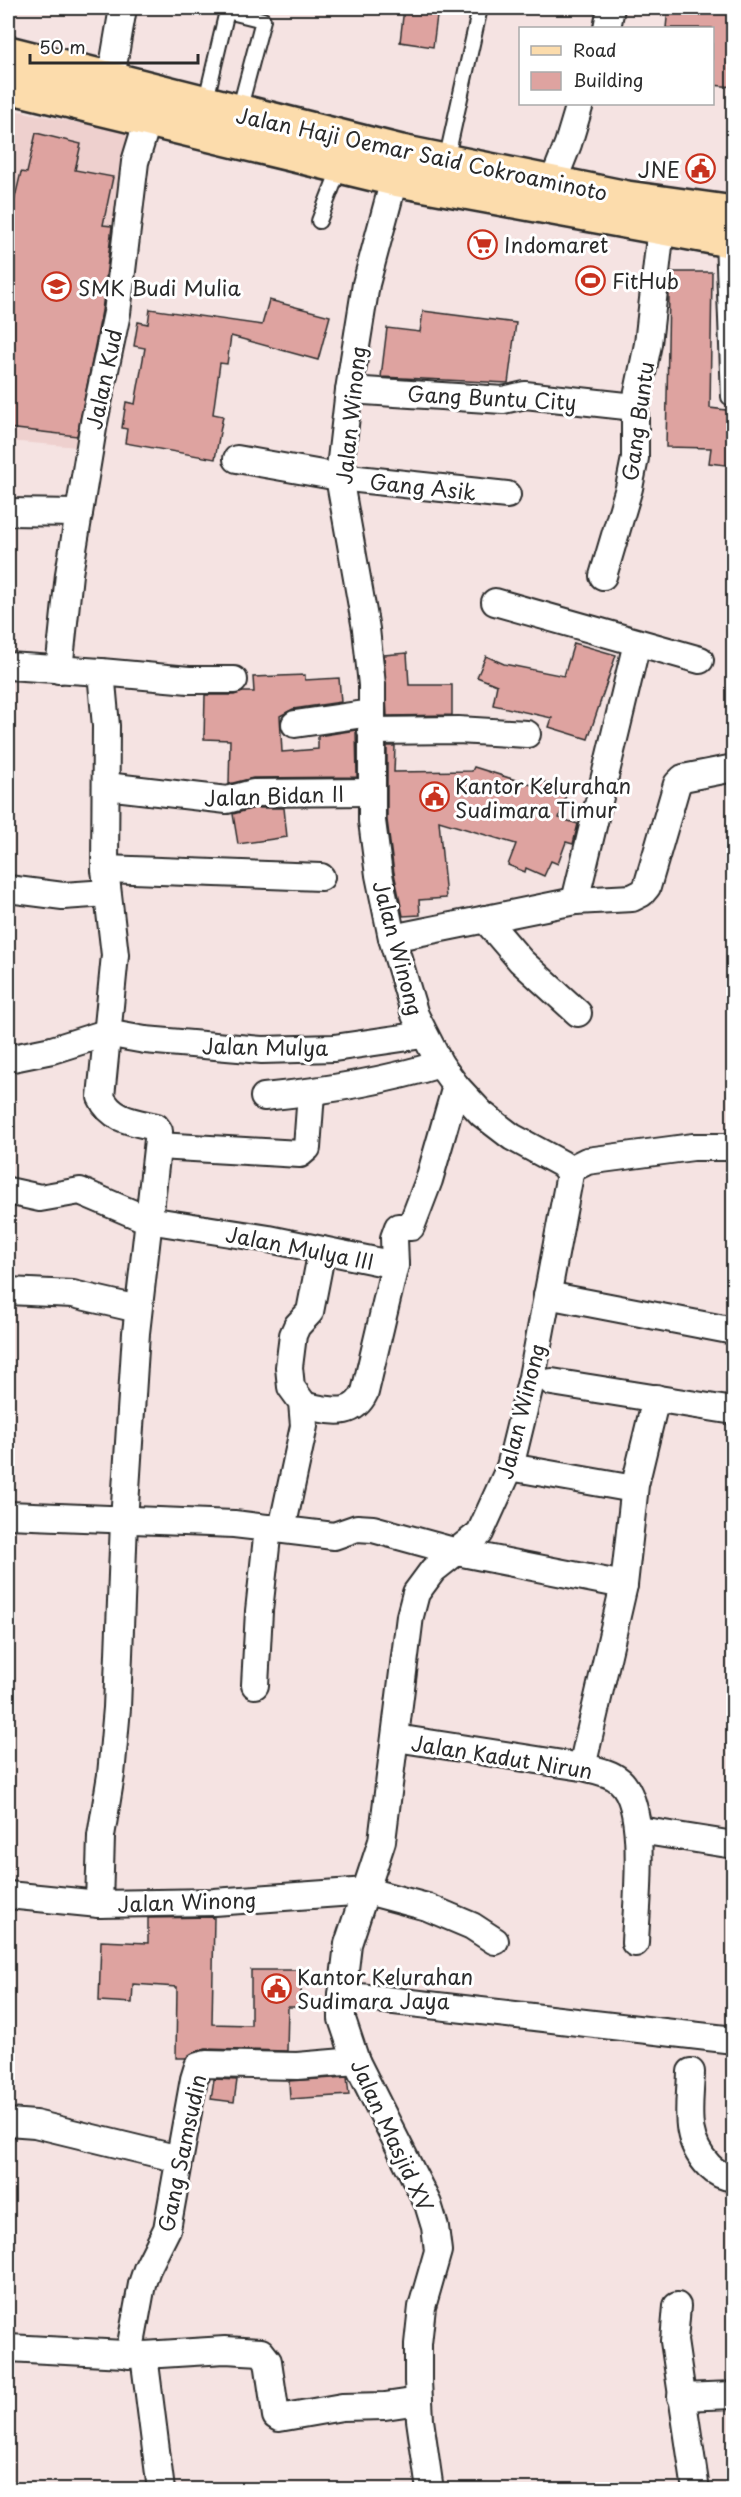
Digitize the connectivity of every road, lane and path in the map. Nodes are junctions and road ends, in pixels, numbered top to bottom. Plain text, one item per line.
1 (123, 8) edge
2 (480, 8) edge
3 (611, 8) edge
4 (608, 27) edge
5 (8, 53) edge
6 (8, 86) edge
7 (106, 93) junction
8 (206, 104) junction
9 (153, 105) junction
10 (580, 105) edge
11 (238, 113) junction
12 (446, 161) junction
13 (398, 166) junction
14 (340, 167) junction
15 (553, 182) junction
16 (319, 221) dead end
17 (661, 228) junction
18 (730, 231) edge
19 (349, 390) junction
20 (729, 397) dead end
21 (635, 407) junction
22 (237, 459) dead end
23 (339, 477) junction
24 (507, 495) dead end
25 (8, 512) edge
26 (79, 513) junction
27 (603, 576) dead end
28 (495, 602) dead end
29 (637, 643) junction
30 (700, 660) dead end
31 (8, 666) edge
32 (59, 670) junction
33 (101, 672) junction
34 (234, 680) dead end
35 (371, 722) junction
36 (295, 724) dead end
37 (527, 734) dead end
38 (734, 768) edge
39 (106, 786) junction
40 (370, 792) junction
41 (321, 877) dead end
42 (106, 881) junction
43 (8, 889) edge
44 (575, 901) junction
45 (485, 919) junction
46 (392, 938) junction
47 (578, 1013) dead end
48 (106, 1033) junction
49 (423, 1035) junction
50 (8, 1059) edge
51 (440, 1064) junction
52 (456, 1086) junction
53 (311, 1093) junction
54 (264, 1097) dead end
55 (158, 1146) junction
56 (734, 1147) edge
57 (568, 1170) junction
58 (8, 1191) edge
59 (148, 1220) junction
60 (322, 1250) junction
61 (395, 1265) junction
62 (8, 1291) edge
63 (547, 1295) junction
64 (138, 1309) junction
65 (734, 1331) edge
66 (552, 1382) dead end
67 (656, 1398) junction
68 (303, 1406) junction
69 (734, 1411) edge
70 (510, 1467) junction
71 (634, 1489) junction
72 (8, 1515) edge
73 (124, 1521) junction
74 (275, 1528) junction
75 (457, 1552) junction
76 (624, 1586) junction
77 (255, 1685) dead end
78 (396, 1738) junction
79 (582, 1767) junction
80 (639, 1830) junction
81 (734, 1845) edge
82 (367, 1891) junction
83 (8, 1895) edge
84 (99, 1904) junction
85 (495, 1941) dead end
86 (635, 1943) dead end
87 (352, 1996) junction
88 (734, 2040) edge
89 (356, 2061) junction
90 (691, 2072) dead end
91 (8, 2122) edge
92 (179, 2159) junction
93 (734, 2178) edge
94 (677, 2306) dead end
95 (8, 2348) edge
96 (137, 2355) junction
97 (734, 2395) edge
98 (681, 2397) junction
99 (419, 2401) junction
100 (161, 2490) edge
101 (430, 2490) edge
102 (696, 2490) edge

1 - 7 street
2 - 12 lane
3 - 4 street
5 - 7 main road, Jalan Haji Oemar Said Cokroaminoto
6 - 7 main road, Jalan Haji Oemar Said Cokroaminoto
7 - 9 main road, Jalan Haji Oemar Said Cokroaminoto
8 - 9 main road, Jalan Haji Oemar Said Cokroaminoto
8 - 11 main road, Jalan Haji Oemar Said Cokroaminoto
8 - 11 lane
9 - 14 main road, Jalan Haji Oemar Said Cokroaminoto
9 - 26 street, Jalan Kud
10 - 15 street
11 - 13 main road, Jalan Haji Oemar Said Cokroaminoto
12 - 13 main road, Jalan Haji Oemar Said Cokroaminoto
12 - 15 main road, Jalan Haji Oemar Said Cokroaminoto
13 - 14 main road, Jalan Haji Oemar Said Cokroaminoto
13 - 17 main road, Jalan Haji Oemar Said Cokroaminoto
13 - 19 street, Jalan Winong
14 - 16 lane
15 - 18 main road, Jalan Haji Oemar Said Cokroaminoto
17 - 18 main road, Jalan Haji Oemar Said Cokroaminoto
17 - 21 street, Gang Buntu
18 - 20 lane
19 - 21 street, Gang Buntu City
19 - 23 street, Jalan Winong
21 - 27 street, Gang Buntu
22 - 23 street, Gang Asik
23 - 24 street, Gang Asik
23 - 35 street, Jalan Winong
25 - 26 street
26 - 32 street, Jalan Kud
28 - 29 street
29 - 30 street
29 - 44 street
31 - 32 street
32 - 33 street
33 - 34 street
33 - 39 street
35 - 36 street
35 - 37 street
35 - 40 street, Jalan Winong
38 - 44 street
39 - 40 street, Jalan Bidan II
39 - 42 street
40 - 46 street, Jalan Winong
41 - 42 street
42 - 43 street
42 - 48 street
44 - 45 street
45 - 46 street
45 - 47 street
46 - 49 street, Jalan Winong
48 - 49 street, Jalan Mulya
48 - 50 street
48 - 55 street
49 - 51 street, Jalan Winong
51 - 52 street, Jalan Winong
51 - 53 street
52 - 57 street, Jalan Winong
52 - 61 street, Jalan Mulya III
53 - 54 street
53 - 55 street
55 - 59 street
56 - 57 street
57 - 63 street, Jalan Winong
58 - 59 street, Jalan Mulya III
59 - 60 street, Jalan Mulya III
59 - 64 street
60 - 61 street, Jalan Mulya III
60 - 68 street
61 - 68 street
62 - 64 street
63 - 65 street
63 - 70 street, Jalan Winong
64 - 73 street
66 - 67 street
67 - 69 street
67 - 71 street
68 - 74 street
70 - 71 street
70 - 75 street, Jalan Winong
71 - 76 street
72 - 73 street
73 - 74 street
73 - 84 street
74 - 75 street
74 - 77 street
75 - 76 street
75 - 78 street, Jalan Winong
76 - 79 street
78 - 79 street, Jalan Kadut Nirun
78 - 82 street, Jalan Winong
79 - 80 street, Jalan Kadut Nirun
80 - 81 street
80 - 86 street, Jalan Kadut Nirun
82 - 84 street, Jalan Winong
82 - 85 street, Jalan Winong
82 - 87 street, Jalan Masjid XV
83 - 84 street, Jalan Winong
87 - 88 street
87 - 89 street, Jalan Masjid XV
89 - 92 street, Gang Samsudin
89 - 99 street, Jalan Masjid XV
90 - 93 street
91 - 92 street
92 - 96 street, Gang Samsudin
94 - 98 street
95 - 96 street
96 - 99 street
96 - 100 street, Gang Samsudin
97 - 98 street
98 - 102 street
99 - 101 street, Jalan Masjid XV

